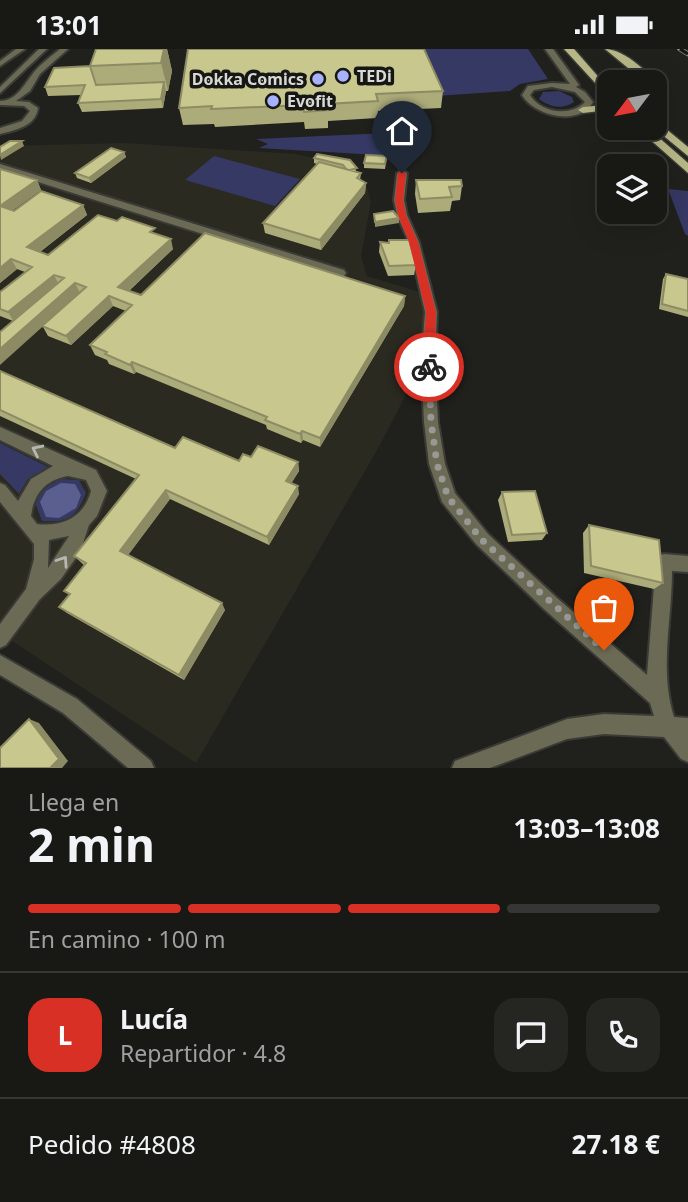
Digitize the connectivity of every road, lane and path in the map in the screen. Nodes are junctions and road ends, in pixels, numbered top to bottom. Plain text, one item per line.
1 (21, 49) edge
2 (37, 49) edge
3 (43, 49) edge
4 (64, 49) edge
5 (549, 49) edge
6 (569, 49) edge
7 (610, 49) edge
8 (0, 64) edge
9 (636, 70) edge
10 (8, 71) dead end
11 (597, 81) edge
12 (569, 87) junction
13 (27, 89) junction
14 (0, 91) edge
15 (3, 103) edge
16 (32, 106) junction
17 (597, 109) edge
18 (583, 110) junction
19 (0, 131) edge
20 (667, 134) edge
21 (655, 140) edge
22 (688, 153) edge
23 (0, 167) edge
24 (688, 169) edge
25 (402, 173) dead end
26 (340, 273) edge
27 (0, 433) edge
28 (72, 468) junction
29 (0, 489) edge
30 (23, 516) junction
31 (82, 521) junction
32 (35, 531) junction
33 (688, 564) edge
34 (34, 593) junction
35 (0, 639) edge
36 (0, 664) edge
37 (658, 697) junction
38 (667, 725) junction
39 (688, 729) edge
40 (688, 752) edge
41 (144, 768) edge
42 (462, 768) edge

1 - 8 street
2 - 10 street
3 - 14 street
4 - 13 street
5 - 12 street
6 - 11 main road
7 - 9 main road
12 - 18 street
12 - 18 street
13 - 15 street
13 - 16 street
15 - 16 street
16 - 19 street
17 - 18 main road
20 - 22 main road
21 - 24 main road
23 - 26 street
25 - 37 street
28 -> 27 street
28 - 30 street
28 - 31 street
29 - 30 street
30 - 32 street
31 - 32 street
34 -> 31 street
32 - 34 street
33 - 37 street
34 - 35 street
36 - 41 street
37 - 38 street
38 - 39 street
38 - 40 street
38 - 42 street

